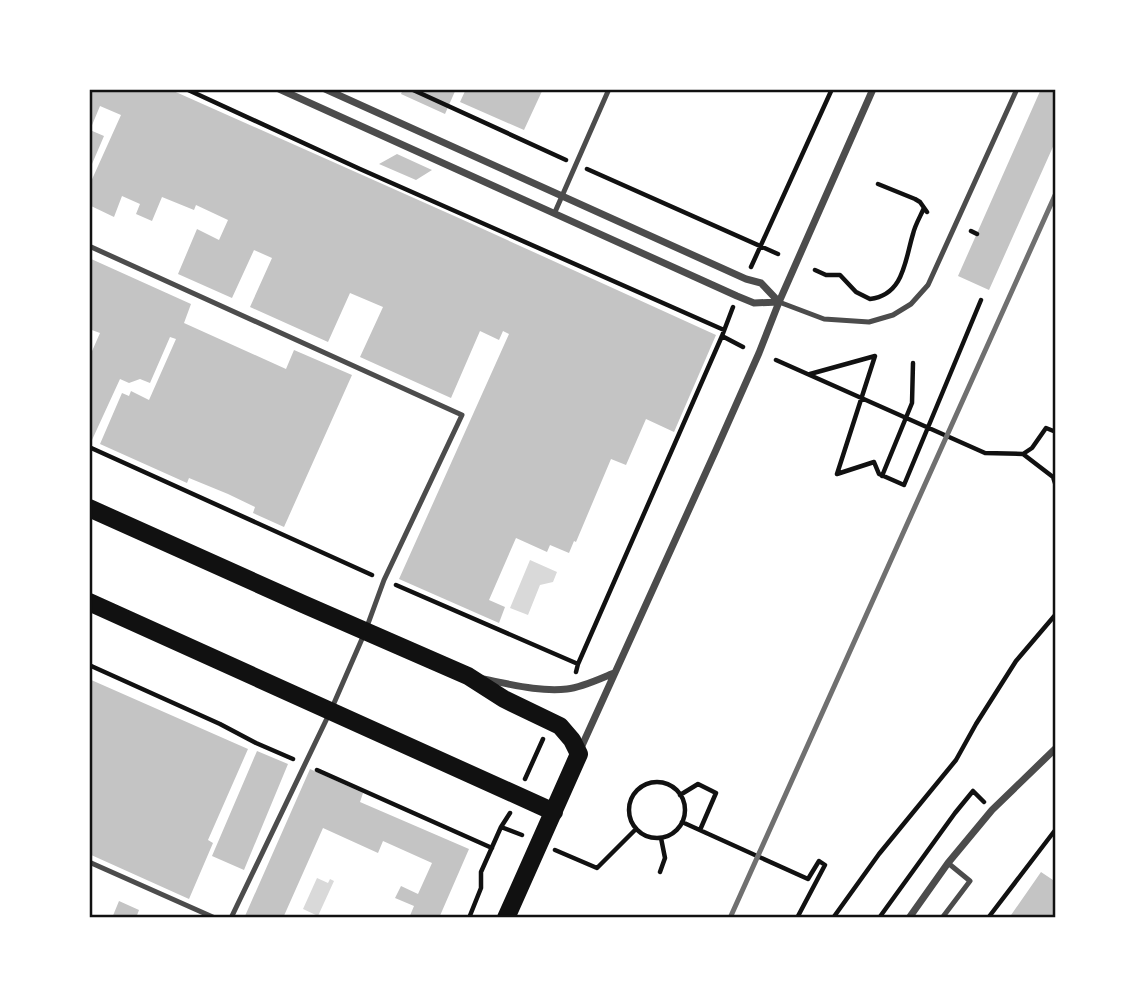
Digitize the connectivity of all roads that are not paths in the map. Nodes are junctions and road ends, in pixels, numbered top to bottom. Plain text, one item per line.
1 (279, 89) edge
2 (326, 89) edge
3 (609, 89) edge
4 (873, 89) edge
5 (1017, 89) edge
6 (563, 195) junction
7 (555, 212) junction
8 (89, 246) edge
9 (779, 302) junction
10 (89, 508) edge
11 (89, 602) edge
12 (365, 632) junction
13 (615, 672) junction
14 (468, 677) junction
15 (331, 710) junction
16 (1056, 747) edge
17 (579, 754) junction
18 (554, 812) junction
19 (89, 862) edge
20 (948, 863) junction
21 (215, 918) edge
22 (231, 918) edge
23 (506, 918) edge
24 (909, 918) edge
25 (942, 918) edge

1 - 7 street
2 - 6 street
3 - 6 lane
4 - 9 street
5 - 9 lane
6 - 7 lane
6 - 9 street
7 - 9 street
8 - 12 lane
9 - 13 street
10 - 12 highway
11 - 15 highway
12 - 14 highway
12 - 15 lane
13 - 14 street
13 - 17 street
14 - 17 highway
15 - 18 highway
15 - 22 lane
16 - 20 street
17 - 18 highway
18 - 23 highway
19 - 21 lane
20 - 24 street
20 - 25 lane

